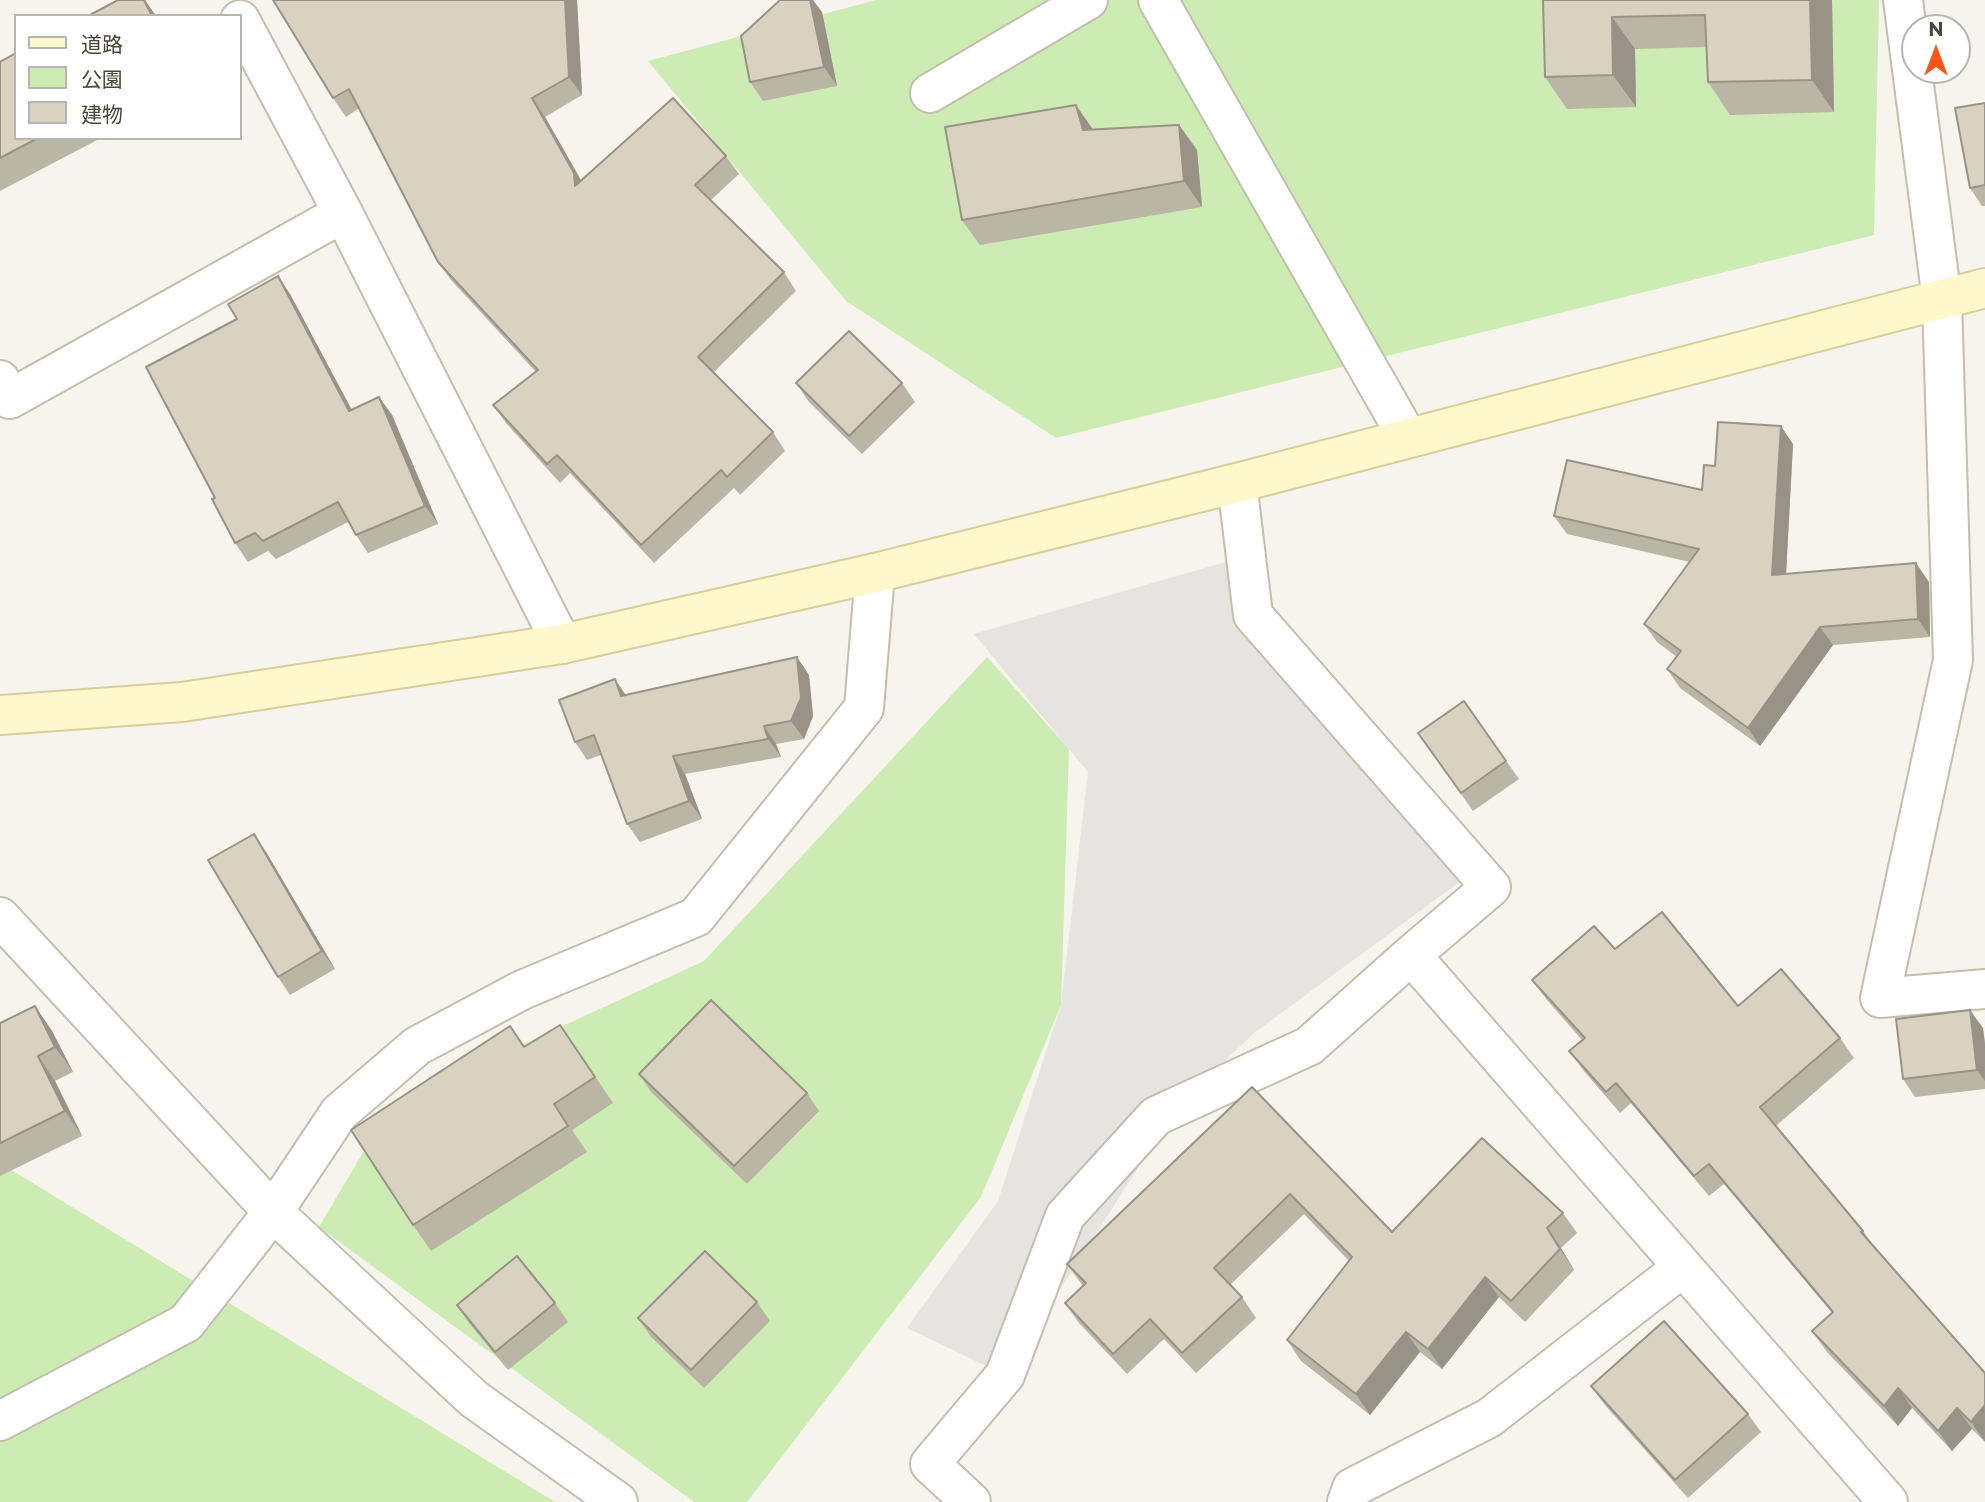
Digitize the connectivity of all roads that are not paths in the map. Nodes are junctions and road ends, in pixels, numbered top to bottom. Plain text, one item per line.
1 (1088, 0) edge
2 (1158, 0) edge
3 (1903, 0) edge
4 (242, 24) edge
5 (930, 93) dead end
6 (343, 214) junction
7 (1985, 288) edge
8 (1941, 300) junction
9 (0, 380) edge
10 (1408, 438) junction
11 (1237, 482) junction
12 (875, 573) junction
13 (562, 644) junction
14 (0, 715) edge
15 (0, 917) edge
16 (1411, 955) junction
17 (1985, 989) edge
18 (273, 1212) junction
19 (1683, 1267) junction
20 (0, 1422) edge
21 (618, 1502) edge
22 (971, 1502) edge
23 (1347, 1502) edge
24 (1888, 1502) edge

1 - 5 street
2 - 10 street
3 - 8 street
4 - 6 street
6 - 9 street
6 - 13 street
7 - 8 street
8 - 10 street
8 - 17 street
10 - 11 street
11 - 12 street
11 - 16 street
12 - 13 street
12 - 18 street
13 - 14 street
15 - 18 street
16 - 19 street
16 - 22 street
18 - 20 street
18 - 21 street
19 - 23 street
19 - 24 street

